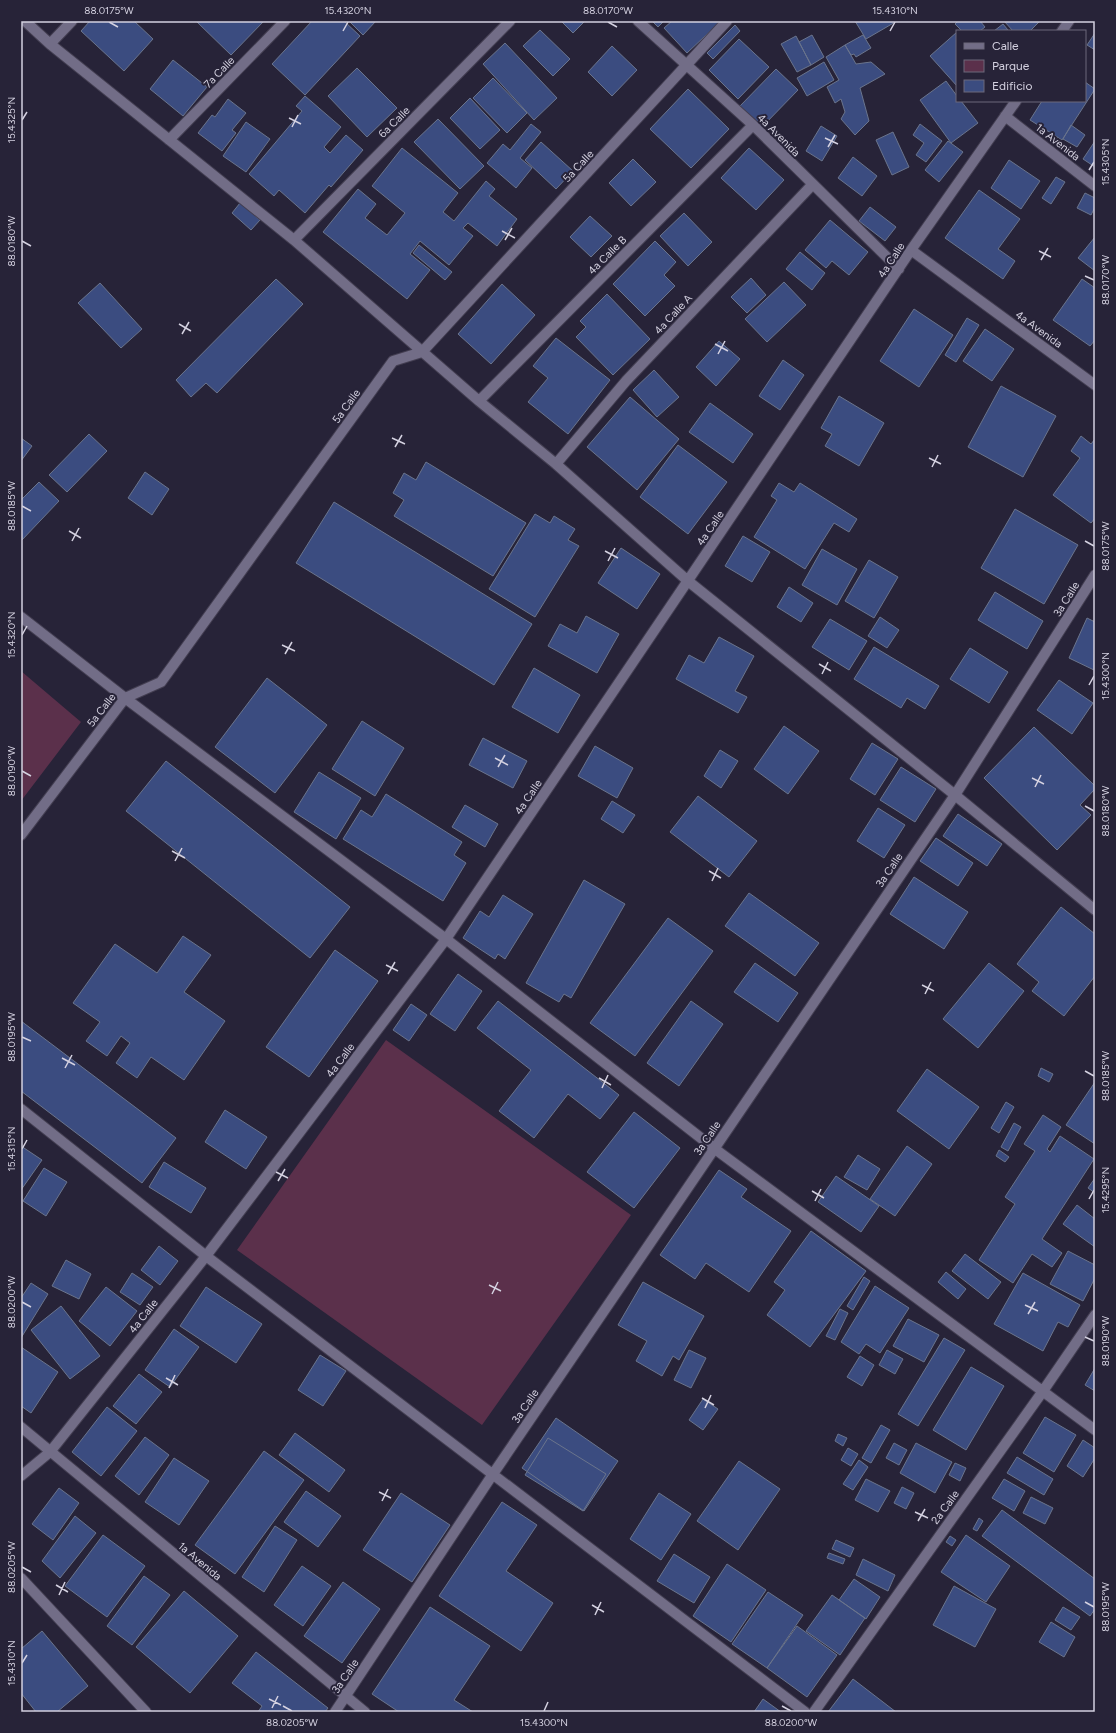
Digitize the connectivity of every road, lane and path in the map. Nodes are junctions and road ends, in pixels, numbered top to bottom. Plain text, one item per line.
1 (25, 21) edge
2 (72, 21) edge
3 (285, 21) edge
4 (510, 21) edge
5 (638, 21) edge
6 (727, 21) edge
7 (1069, 21) edge
8 (1063, 30) edge
9 (50, 44) junction
10 (687, 65) junction
11 (1015, 102) edge
12 (1005, 116) junction
13 (753, 125) junction
14 (169, 140) junction
15 (812, 185) junction
16 (1095, 186) edge
17 (294, 240) junction
18 (911, 250) junction
19 (900, 269) junction
20 (422, 352) junction
21 (1095, 385) edge
22 (479, 401) junction
23 (556, 464) junction
24 (1095, 575) edge
25 (688, 581) junction
26 (21, 617) edge
27 (125, 698) junction
28 (955, 795) junction
29 (21, 835) edge
30 (1095, 910) edge
31 (446, 939) junction
32 (21, 1109) edge
33 (715, 1149) junction
34 (206, 1256) junction
35 (1095, 1315) edge
36 (1043, 1391) junction
37 (21, 1427) edge
38 (1095, 1430) edge
39 (50, 1452) junction
40 (493, 1474) junction
41 (21, 1476) edge
42 (21, 1578) edge
43 (345, 1697) junction
44 (146, 1712) edge
45 (335, 1712) edge
46 (365, 1712) edge
47 (805, 1712) edge
48 (814, 1712) edge

1 - 9 street
2 - 9 street
3 - 14 street, 7a Calle
4 - 17 street, 6a Calle
5 - 10 street, 4a Avenida
6 - 10 street, 5a Calle
7 - 8 street
9 - 14 street
10 - 13 street, 4a Avenida
10 - 20 street, 5a Calle
11 - 12 street, 4a Calle
12 - 16 street, 1a Avenida
12 - 18 street, 4a Calle
13 - 15 street, 4a Avenida
13 - 22 street, 4a Calle B
14 - 17 street
15 - 19 street, 4a Avenida
15 - 23 street, 4a Calle A
17 - 20 street
18 - 19 street, 4a Calle
18 - 21 street, 4a Avenida
19 - 25 street, 4a Calle
20 - 22 street
20 - 27 street, 5a Calle
22 - 23 street
23 - 25 street
24 - 28 street, 3a Calle
25 - 28 street
25 - 31 street, 4a Calle
26 - 27 street
27 - 29 street, 5a Calle
27 - 31 street
28 - 30 street
28 - 33 street, 3a Calle
31 - 33 street
31 - 34 street, 4a Calle
32 - 34 street
33 - 36 street
33 - 40 street, 3a Calle
34 - 39 street, 4a Calle
34 - 40 street
35 - 36 street, 2a Calle
36 - 38 street
36 - 48 street, 2a Calle
37 - 39 street, 1a Avenida
39 - 41 street, 4a Calle
39 - 43 street, 1a Avenida
40 - 43 street, 3a Calle
40 - 47 street
42 - 44 street
43 - 45 street, 3a Calle
43 - 46 street, 1a Avenida

